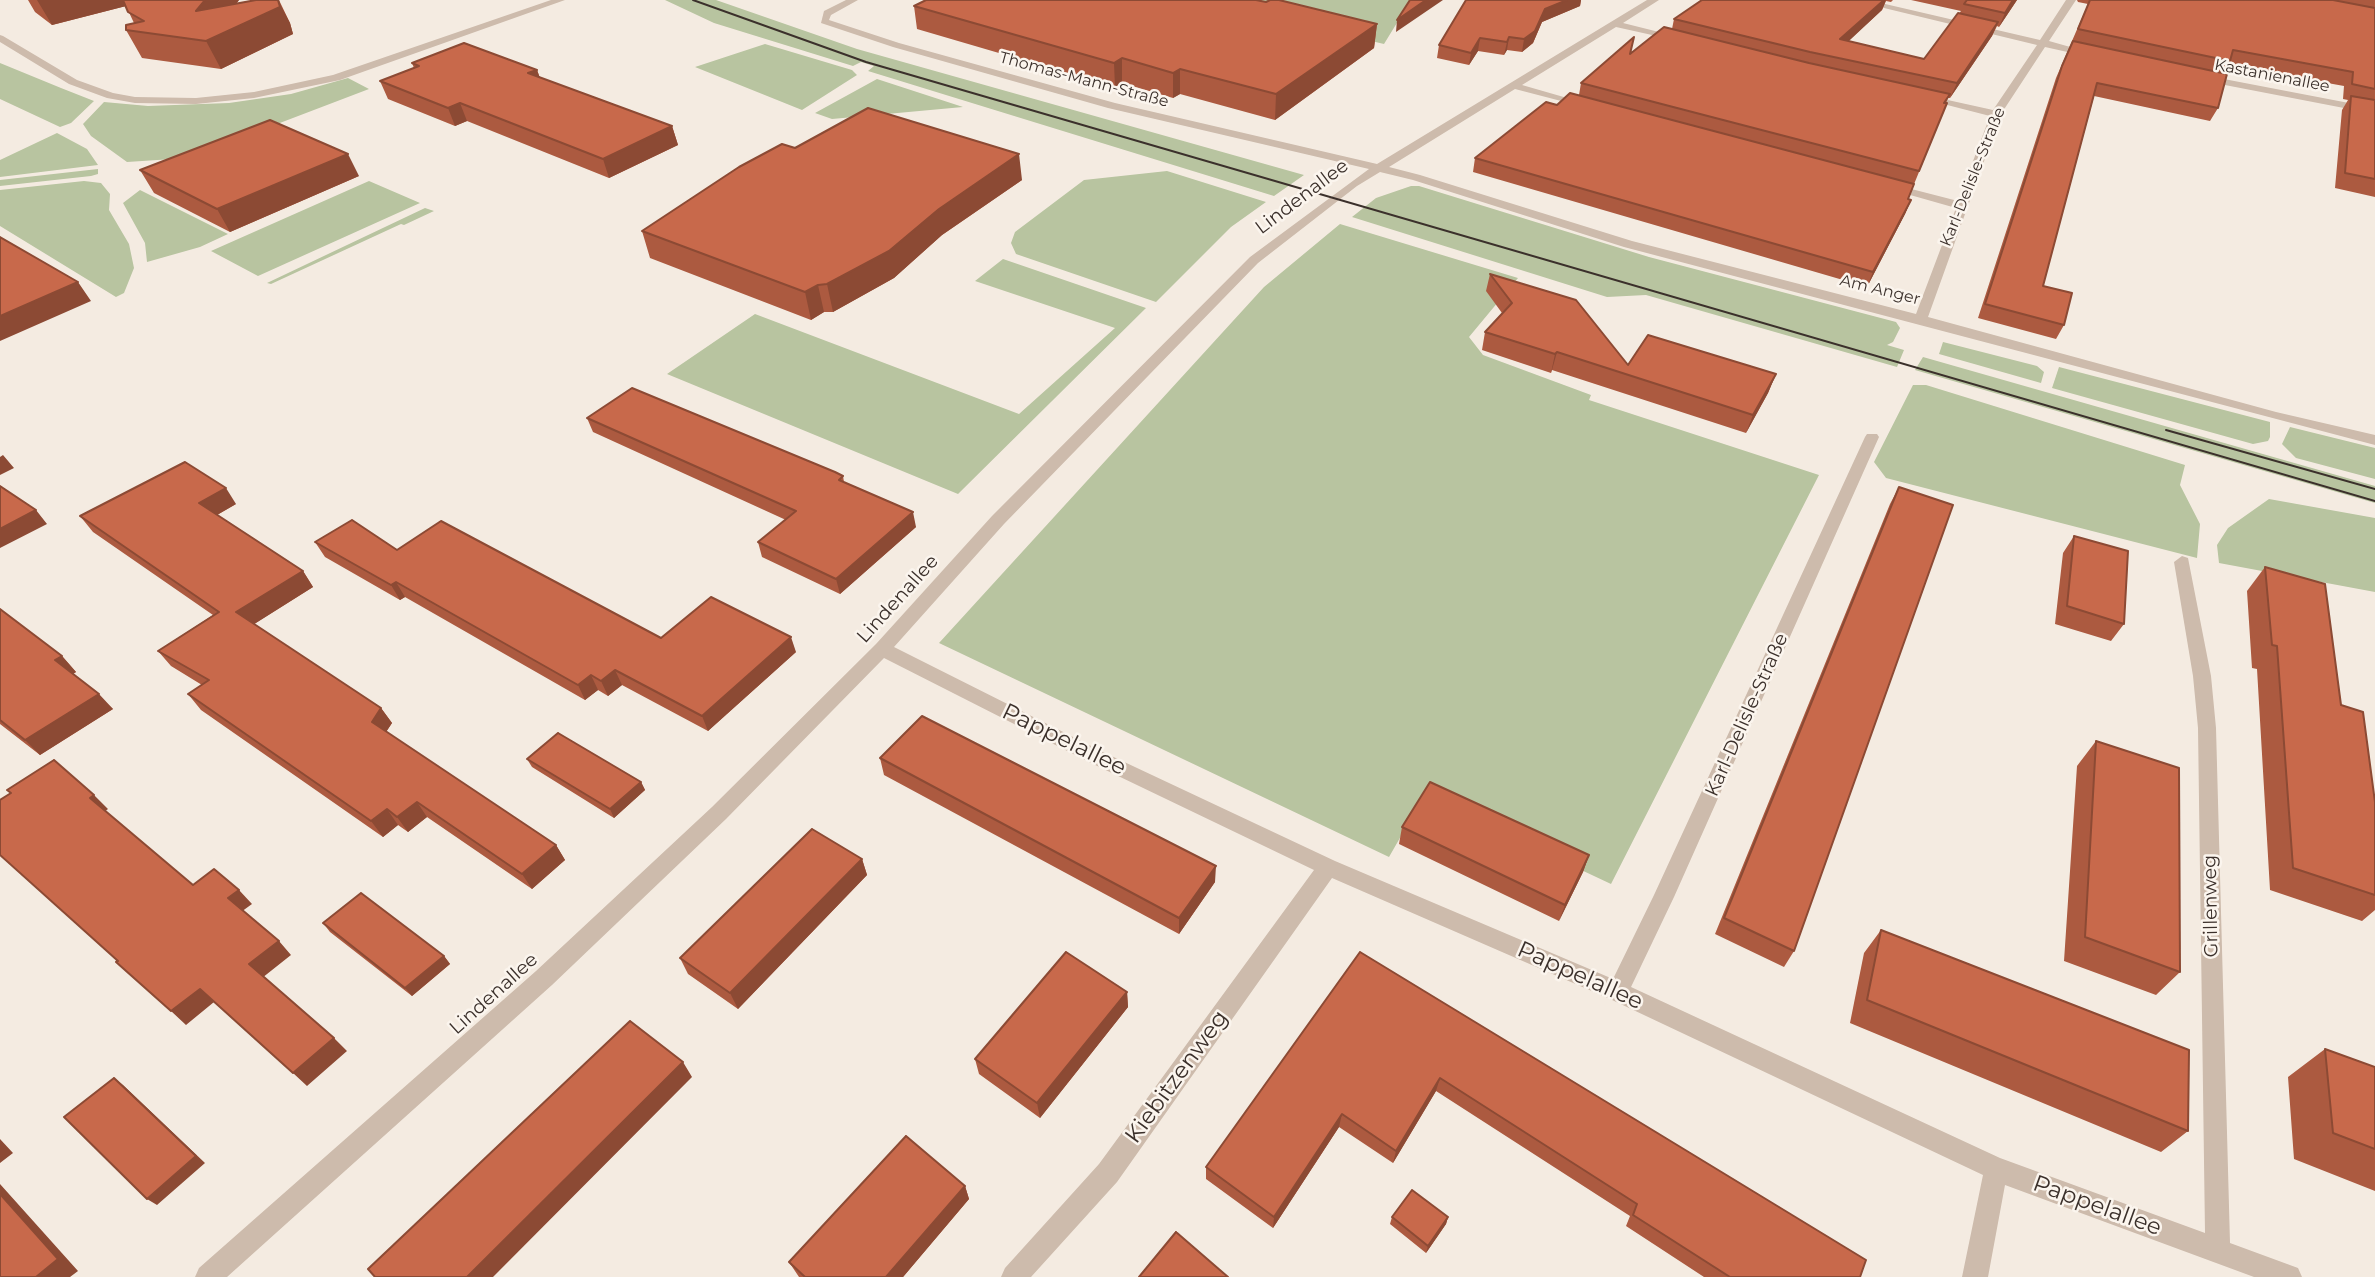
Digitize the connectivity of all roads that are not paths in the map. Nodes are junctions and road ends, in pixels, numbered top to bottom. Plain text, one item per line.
1 (559, 0) edge
2 (853, 0) edge
3 (1654, 0) edge
4 (1856, 0) edge
5 (2071, 0) edge
6 (1615, 24) junction
7 (0, 38) edge
8 (1683, 41) edge
9 (2041, 43) junction
10 (2107, 58) edge
11 (2186, 75) edge
12 (1511, 85) junction
13 (1907, 94) edge
14 (1590, 107) edge
15 (2375, 111) edge
16 (1996, 114) junction
17 (1378, 168) junction
18 (1870, 182) edge
19 (1963, 206) junction
20 (1921, 319) junction
21 (1872, 437) dead end
22 (2375, 440) edge
23 (2182, 562) dead end
24 (881, 649) junction
25 (1328, 867) junction
26 (1618, 992) junction
27 (1996, 1169) junction
28 (2218, 1251) junction
29 (208, 1277) edge
30 (1014, 1277) edge
31 (1975, 1277) edge
32 (2289, 1277) edge

1 - 7 street
2 - 17 street, Thomas-Mann-Straße
3 - 6 street, Lindenallee
4 - 9 street
5 - 9 street
6 - 8 street
6 - 12 street, Lindenallee
9 - 10 street
9 - 16 street, Karl-Delisle-Straße
11 - 15 street, Kastanienallee
12 - 14 street
12 - 17 street, Lindenallee
13 - 16 street
16 - 19 street, Karl-Delisle-Straße
17 - 20 street, Am Anger
17 - 24 street, Lindenallee
18 - 19 street
19 - 20 street, Karl-Delisle-Straße
20 - 22 street, Am Anger
21 - 26 street, Karl-Delisle-Straße
23 - 28 street, Grillenweg
24 - 25 street, Pappelallee
24 - 29 street, Lindenallee
25 - 26 street, Pappelallee
25 - 30 street, Kiebitzenweg
26 - 27 street, Pappelallee
27 - 28 street, Pappelallee
27 - 31 street
28 - 32 street, Pappelallee

